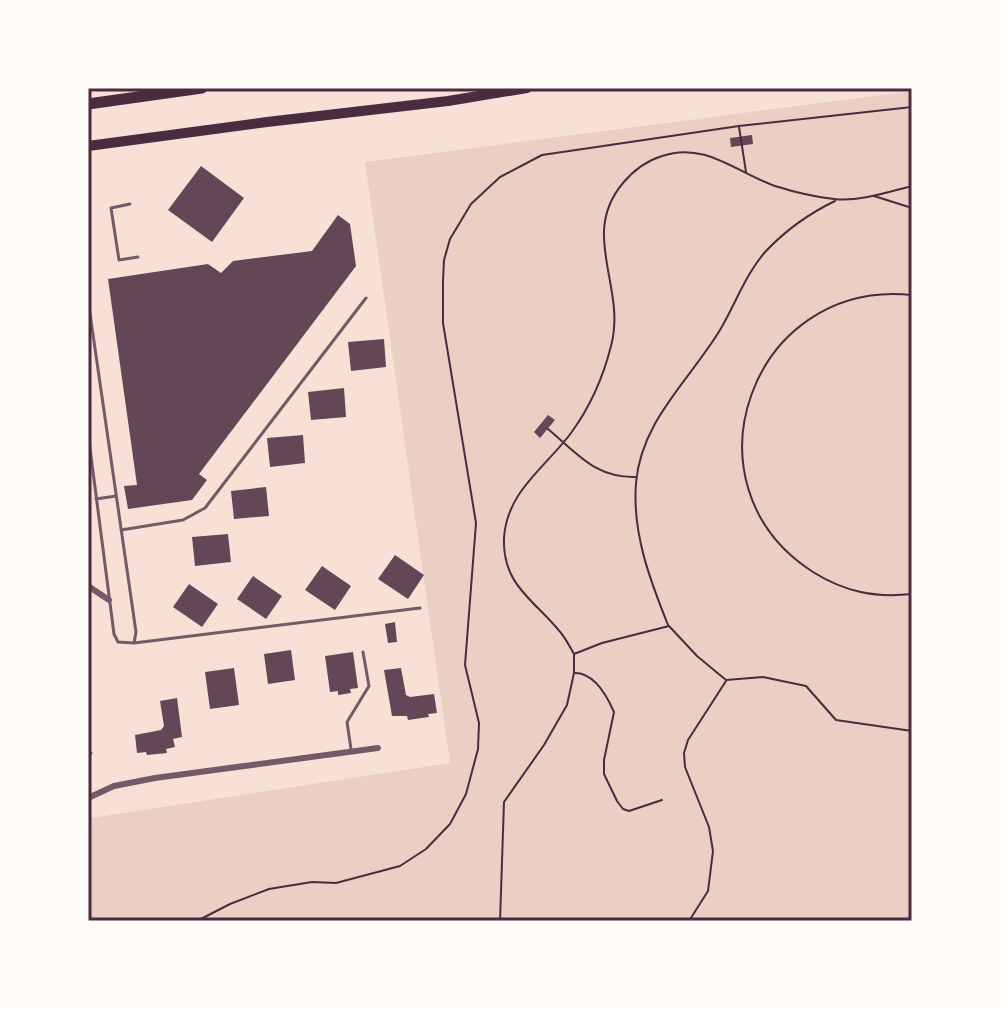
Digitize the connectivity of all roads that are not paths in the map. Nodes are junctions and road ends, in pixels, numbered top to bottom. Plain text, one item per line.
1 (202, 88) edge
2 (527, 88) edge
3 (88, 104) edge
4 (88, 146) edge
5 (130, 204) dead end
6 (138, 257) dead end
7 (366, 298) dead end
8 (88, 300) edge
9 (88, 433) edge
10 (116, 495) junction
11 (96, 499) junction
12 (121, 530) junction
13 (88, 586) edge
14 (109, 600) junction
15 (420, 608) dead end
16 (134, 643) junction
17 (363, 652) dead end
18 (378, 748) dead end
19 (352, 752) junction
20 (88, 798) edge

1 - 3 highway
2 - 4 highway
5 - 6 lane
7 - 12 lane
8 - 10 lane
9 - 11 lane
10 - 11 lane
10 - 12 lane
11 - 14 lane
12 - 16 lane
13 - 14 street
14 - 16 lane
15 - 16 lane
17 - 19 lane
18 - 19 street
19 - 20 street

